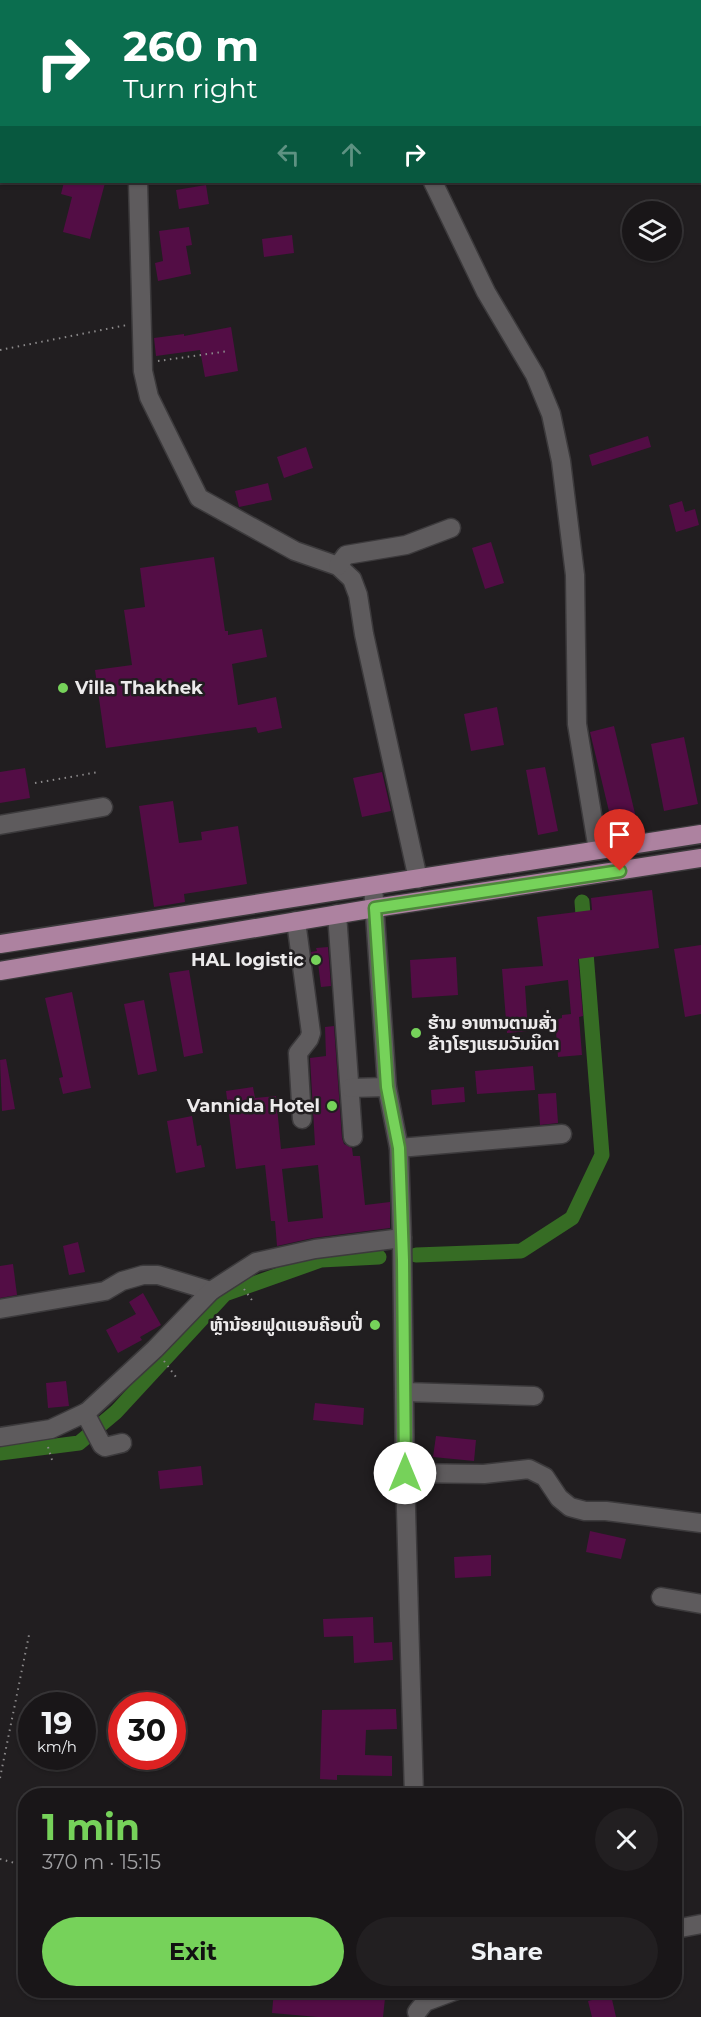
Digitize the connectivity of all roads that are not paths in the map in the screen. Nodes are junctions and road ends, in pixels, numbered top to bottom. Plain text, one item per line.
1 (138, 183) edge
2 (433, 183) edge
3 (451, 528) dead end
4 (338, 566) junction
5 (103, 807) dead end
6 (0, 825) edge
7 (701, 834) edge
8 (598, 850) junction
9 (701, 858) edge
10 (418, 879) junction
11 (373, 886) junction
12 (375, 908) junction
13 (337, 914) junction
14 (296, 921) junction
15 (0, 944) edge
16 (0, 971) edge
17 (387, 1087) junction
18 (350, 1088) junction
19 (302, 1119) dead end
20 (562, 1134) dead end
21 (353, 1137) dead end
22 (399, 1148) junction
23 (402, 1238) junction
24 (211, 1291) junction
25 (0, 1309) edge
26 (405, 1392) junction
27 (534, 1396) dead end
28 (85, 1413) junction
29 (0, 1437) edge
30 (122, 1443) dead end
31 (405, 1473) junction
32 (701, 1523) edge
33 (662, 1597) dead end
34 (701, 1604) edge
35 (414, 1788) edge
36 (701, 1924) edge
37 (682, 1928) edge
38 (418, 1998) edge
39 (435, 1998) edge
40 (417, 2014) edge

1 - 4 street
2 - 8 street
3 - 4 street
4 - 10 street
5 - 6 street
7 - 8 main road
8 - 10 main road
9 - 12 main road
10 - 11 main road
11 - 12 street
11 - 15 main road
12 - 13 main road
12 - 17 street
13 - 14 main road
13 - 18 street
14 - 16 main road
14 - 19 street
17 - 18 street
17 - 22 street
18 - 21 street
20 - 22 street
22 - 23 street
23 - 24 street
23 - 26 street
24 - 25 street
24 - 28 street
26 - 27 street
26 - 31 street
28 - 29 street
28 - 30 street
31 - 32 street
31 - 35 street
33 - 34 street
36 - 37 street
38 - 40 street
39 - 40 street

